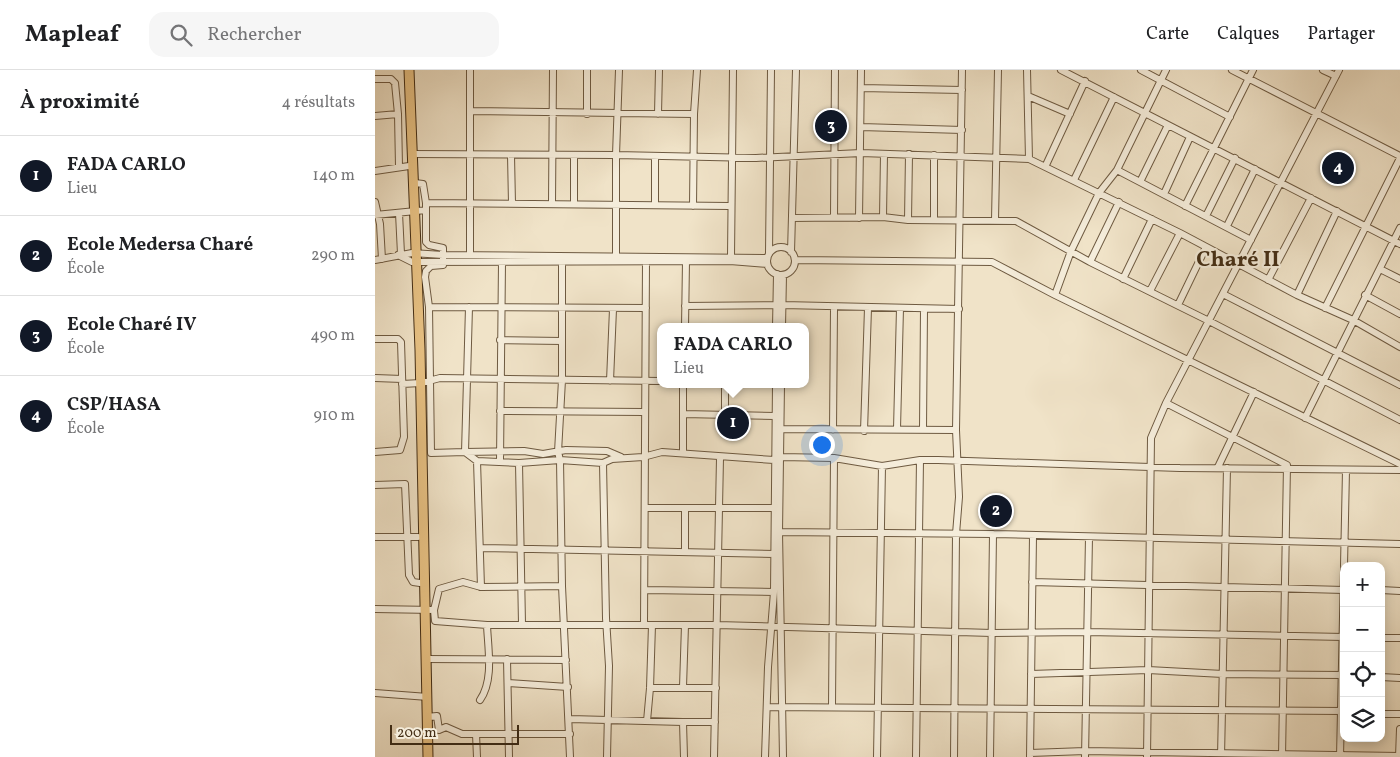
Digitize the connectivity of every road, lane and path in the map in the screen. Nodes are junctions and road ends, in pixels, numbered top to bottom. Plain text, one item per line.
1 (409, 70) edge
2 (470, 70) edge
3 (553, 70) edge
4 (587, 70) edge
5 (619, 70) edge
6 (659, 70) edge
7 (697, 70) edge
8 (733, 70) edge
9 (771, 70) edge
10 (796, 70) edge
11 (835, 70) edge
12 (861, 70) edge
13 (963, 70) edge
14 (998, 70) edge
15 (1027, 70) edge
16 (1061, 70) edge
17 (1141, 70) edge
18 (1166, 70) edge
19 (1232, 70) edge
20 (1253, 70) edge
21 (1323, 70) edge
22 (1337, 73) edge
23 (375, 79) edge
24 (1249, 79) junction
25 (1161, 80) junction
26 (1085, 81) junction
27 (861, 88) junction
28 (962, 90) junction
29 (1028, 96) junction
30 (1114, 97) junction
31 (471, 111) junction
32 (1145, 113) junction
33 (398, 114) junction
34 (553, 114) junction
35 (587, 114) junction
36 (618, 114) junction
37 (658, 114) junction
38 (694, 114) junction
39 (1070, 114) junction
40 (1316, 114) junction
41 (375, 116) edge
42 (1230, 117) junction
43 (410, 120) junction
44 (398, 121) junction
45 (1168, 125) junction
46 (861, 127) junction
47 (962, 130) junction
48 (1190, 137) junction
49 (1214, 150) junction
50 (834, 153) junction
51 (861, 153) junction
52 (412, 154) junction
53 (883, 154) junction
54 (909, 154) junction
55 (470, 155) junction
56 (511, 155) junction
57 (553, 155) junction
58 (574, 155) junction
59 (616, 155) junction
60 (794, 155) junction
61 (934, 155) junction
62 (962, 155) junction
63 (655, 156) junction
64 (693, 157) junction
65 (731, 157) junction
66 (770, 157) junction
67 (996, 157) junction
68 (1400, 157) edge
69 (1029, 158) junction
70 (1235, 158) junction
71 (1046, 165) junction
72 (404, 166) junction
73 (1255, 169) junction
74 (1117, 170) junction
75 (375, 171) edge
76 (1074, 180) junction
77 (1140, 182) junction
78 (415, 183) junction
79 (1280, 183) junction
80 (1099, 193) junction
81 (1164, 194) junction
82 (1311, 198) junction
83 (375, 202) edge
84 (426, 202) junction
85 (1119, 202) junction
86 (469, 204) junction
87 (512, 204) junction
88 (552, 204) junction
89 (574, 204) junction
90 (615, 205) junction
91 (655, 205) junction
92 (693, 206) junction
93 (730, 206) junction
94 (1185, 206) junction
95 (425, 210) junction
96 (413, 211) junction
97 (1337, 211) junction
98 (399, 213) junction
99 (377, 215) edge
100 (1206, 216) junction
101 (834, 217) junction
102 (883, 217) junction
103 (792, 218) junction
104 (859, 218) junction
105 (1152, 219) junction
106 (909, 220) junction
107 (934, 220) junction
108 (995, 220) junction
109 (960, 221) junction
110 (1227, 226) junction
111 (1365, 226) junction
112 (1400, 228) edge
113 (1180, 233) junction
114 (1251, 240) junction
115 (1397, 242) edge
116 (1206, 247) junction
117 (1071, 251) junction
118 (791, 252) junction
119 (400, 255) junction
120 (471, 255) junction
121 (616, 255) junction
122 (731, 256) junction
123 (414, 257) junction
124 (443, 258) junction
125 (768, 258) junction
126 (378, 259) edge
127 (795, 260) junction
128 (562, 261) junction
129 (645, 261) junction
130 (686, 261) junction
131 (959, 261) junction
132 (502, 262) junction
133 (1090, 262) junction
134 (1238, 265) junction
135 (1380, 269) junction
136 (780, 275) junction
137 (1123, 279) junction
138 (1400, 279) edge
139 (1268, 280) junction
140 (1150, 291) junction
141 (1223, 294) junction
142 (1055, 295) junction
143 (1297, 295) junction
144 (1365, 295) junction
145 (780, 305) junction
146 (1177, 305) junction
147 (429, 306) junction
148 (469, 306) junction
149 (562, 306) junction
150 (685, 306) junction
151 (502, 307) junction
152 (646, 308) junction
153 (835, 308) junction
154 (868, 308) junction
155 (900, 308) junction
156 (1325, 308) junction
157 (613, 309) junction
158 (925, 309) junction
159 (959, 309) junction
160 (1400, 314) edge
161 (1353, 320) junction
162 (1209, 321) junction
163 (685, 323) edge
164 (777, 323) edge
165 (782, 323) edge
166 (375, 339) edge
167 (500, 340) junction
168 (562, 341) junction
169 (1400, 347) edge
170 (1337, 353) junction
171 (1189, 361) junction
172 (375, 378) edge
173 (430, 379) junction
174 (468, 379) junction
175 (499, 379) junction
176 (562, 380) junction
177 (402, 381) junction
178 (610, 381) junction
179 (645, 381) junction
180 (657, 381) edge
181 (1323, 381) junction
182 (418, 383) junction
183 (1400, 385) edge
184 (683, 388) edge
185 (725, 388) edge
186 (775, 388) edge
187 (781, 388) edge
188 (1254, 392) junction
189 (1166, 403) junction
190 (499, 411) junction
191 (561, 411) junction
192 (644, 412) junction
193 (684, 414) junction
194 (725, 414) junction
195 (775, 416) junction
196 (1305, 418) junction
197 (1400, 420) edge
198 (781, 429) junction
199 (897, 429) junction
200 (923, 429) junction
201 (833, 430) junction
202 (956, 430) junction
203 (864, 431) junction
204 (1232, 436) junction
205 (375, 452) edge
206 (465, 452) junction
207 (500, 452) junction
208 (558, 452) junction
209 (683, 453) junction
210 (643, 457) junction
211 (622, 458) junction
212 (720, 458) junction
213 (834, 458) junction
214 (777, 459) junction
215 (560, 460) junction
216 (920, 460) junction
217 (477, 461) junction
218 (500, 461) junction
219 (957, 461) junction
220 (519, 463) junction
221 (603, 463) junction
222 (1400, 464) edge
223 (882, 466) junction
224 (1151, 467) junction
225 (1217, 467) junction
226 (1227, 468) junction
227 (1288, 469) junction
228 (1346, 470) junction
229 (1400, 470) edge
230 (375, 485) edge
231 (645, 508) junction
232 (685, 508) junction
233 (719, 508) junction
234 (775, 508) junction
235 (779, 532) junction
236 (834, 532) junction
237 (919, 533) junction
238 (880, 534) junction
239 (956, 534) junction
240 (993, 534) junction
241 (1033, 536) junction
242 (375, 537) edge
243 (407, 537) junction
244 (418, 537) junction
245 (1089, 537) junction
246 (1150, 539) junction
247 (1225, 541) junction
248 (1287, 542) junction
249 (1345, 543) junction
250 (1400, 544) edge
251 (480, 548) junction
252 (521, 548) junction
253 (562, 550) junction
254 (605, 551) junction
255 (685, 551) junction
256 (645, 552) junction
257 (718, 552) junction
258 (775, 554) junction
259 (1344, 562) edge
260 (1032, 582) junction
261 (420, 583) junction
262 (1089, 585) junction
263 (1149, 585) junction
264 (1223, 585) junction
265 (562, 586) junction
266 (481, 587) junction
267 (523, 587) junction
268 (1286, 589) junction
269 (646, 590) junction
270 (1340, 590) edge
271 (1385, 590) edge
272 (717, 591) junction
273 (1400, 591) edge
274 (774, 592) junction
275 (375, 609) edge
276 (427, 610) junction
277 (522, 624) junction
278 (487, 625) junction
279 (564, 625) junction
280 (608, 625) junction
281 (648, 625) junction
282 (685, 625) junction
283 (717, 625) junction
284 (771, 626) junction
285 (781, 627) junction
286 (832, 629) junction
287 (879, 630) junction
288 (919, 630) junction
289 (956, 631) junction
290 (1032, 632) junction
291 (1087, 632) junction
292 (992, 633) junction
293 (1148, 634) junction
294 (1223, 635) junction
295 (1285, 636) junction
296 (1340, 638) edge
297 (1385, 638) edge
298 (1400, 638) edge
299 (488, 658) junction
300 (426, 659) junction
301 (507, 659) junction
302 (565, 660) junction
303 (1147, 670) junction
304 (1086, 671) junction
305 (1031, 674) junction
306 (1223, 674) junction
307 (1284, 674) junction
308 (1340, 674) edge
309 (1385, 677) edge
310 (1400, 678) edge
311 (508, 683) junction
312 (568, 687) junction
313 (650, 688) junction
314 (683, 688) junction
315 (716, 688) junction
316 (375, 693) edge
317 (425, 697) junction
318 (480, 700) dead end
319 (832, 706) junction
320 (878, 706) junction
321 (767, 707) junction
322 (782, 707) junction
323 (916, 707) junction
324 (954, 708) junction
325 (991, 708) junction
326 (1031, 708) junction
327 (1087, 708) junction
328 (1147, 709) junction
329 (1222, 710) junction
330 (1283, 710) junction
331 (1340, 711) edge
332 (1385, 714) edge
333 (1400, 714) edge
334 (425, 717) junction
335 (570, 719) junction
336 (607, 719) junction
337 (647, 721) junction
338 (683, 722) junction
339 (715, 722) junction
340 (1400, 729) edge
341 (476, 734) junction
342 (508, 734) junction
343 (570, 734) junction
344 (1341, 742) edge
345 (1085, 754) edge
346 (1030, 755) edge
347 (1147, 755) edge
348 (1221, 755) edge
349 (1282, 756) edge
350 (1340, 756) edge
351 (423, 757) edge
352 (428, 757) edge
353 (477, 757) edge
354 (509, 757) edge
355 (570, 757) edge
356 (607, 757) edge
357 (683, 757) edge
358 (714, 757) edge
359 (765, 757) edge
360 (783, 757) edge
361 (877, 757) edge
362 (916, 757) edge
363 (954, 757) edge
364 (990, 757) edge
365 (1399, 757) edge

1 - 43 highway
2 - 31 street
3 - 34 street
4 - 35 street
5 - 36 street
6 - 37 street
7 - 38 street
8 - 65 street
9 - 66 street
10 - 60 street
11 - 50 street
12 - 27 street
13 - 28 street
14 - 67 street
15 - 29 street
16 - 26 street
17 - 25 street
18 - 25 street
19 - 24 street
20 - 24 street
21 - 22 street
22 - 40 street
23 - 33 street
24 - 40 street
24 - 42 street
25 - 32 street
25 - 42 street
26 - 30 street
26 - 39 street
27 - 28 street
27 - 46 street
28 - 47 street
29 - 39 street
29 - 69 street
30 - 32 street
30 - 76 street
31 - 34 street
31 - 55 street
32 - 45 street
32 - 74 street
33 - 41 street
33 - 44 street
34 - 35 street
34 - 57 street
35 - 36 street
36 - 37 street
36 - 59 street
37 - 38 street
38 - 64 street
39 - 71 street
40 - 68 street
40 - 79 street
42 - 49 street
43 - 44 street
43 - 52 highway
44 - 72 street
45 - 48 street
45 - 77 street
46 - 47 street
46 - 51 street
47 - 62 street
48 - 49 street
48 - 81 street
49 - 70 street
49 - 94 street
50 - 51 street
50 - 60 street
50 - 101 street
51 - 53 street
51 - 104 street
52 - 55 street
52 - 72 highway
52 - 78 highway
53 - 54 street
53 - 102 street
54 - 61 street
54 - 106 street
55 - 56 street
55 - 86 street
56 - 57 street
56 - 87 street
57 - 58 street
57 - 88 street
58 - 59 street
58 - 89 street
59 - 63 street
59 - 90 street
60 - 66 street
60 - 103 street
61 - 62 street
61 - 107 street
62 - 67 street
62 - 109 street
63 - 64 street
63 - 91 street
64 - 65 street
64 - 92 street
65 - 66 street
65 - 93 street
66 - 125 street
67 - 69 street
67 - 108 street
68 - 111 street
69 - 71 street
70 - 73 street
70 - 100 street
71 - 76 street
72 - 75 street
72 - 96 highway
73 - 79 street
73 - 110 street
74 - 77 street
74 - 80 street
76 - 80 street
77 - 81 street
78 - 84 street
78 - 96 highway
79 - 82 street
79 - 114 street
80 - 85 street
80 - 117 street
81 - 94 street
82 - 97 street
82 - 139 street
83 - 99 street
84 - 86 street
84 - 95 street
85 - 105 street
85 - 133 street
86 - 87 street
86 - 120 street
87 - 88 street
88 - 89 street
89 - 90 street
90 - 91 street
90 - 121 street
91 - 92 street
92 - 93 street
93 - 122 street
94 - 100 street
95 - 96 street
95 - 124 street
96 - 98 street
96 - 123 highway
97 - 111 street
97 - 143 street
98 - 99 street
98 - 119 street
99 - 126 street
100 - 110 street
101 - 103 street
101 - 104 street
102 - 104 street
102 - 106 street
103 - 118 street
105 - 113 street
105 - 137 street
106 - 107 street
107 - 109 street
108 - 109 street
108 - 117 street
109 - 131 street
110 - 114 street
111 - 115 street
111 - 156 street
112 - 115 street
113 - 116 street
113 - 140 street
114 - 134 street
115 - 135 street
116 - 134 street
116 - 146 street
117 - 133 street
117 - 142 street
118 - 125 street
118 - 127 street
119 - 123 street
119 - 126 street
120 - 121 street
120 - 124 street
121 - 122 street
122 - 125 street
123 - 124 street
123 - 182 highway
124 - 132 street
124 - 147 street
125 - 130 street
125 - 136 street
127 - 131 street
127 - 136 street
128 - 129 street
128 - 132 street
128 - 149 street
129 - 130 street
129 - 152 street
130 - 150 street
131 - 142 street
131 - 159 street
132 - 151 street
133 - 137 street
134 - 139 street
134 - 141 street
135 - 138 street
135 - 144 street
136 - 145 street
137 - 140 street
139 - 143 street
140 - 146 street
141 - 162 street
141 - 170 street
142 - 171 street
143 - 156 street
144 - 160 street
144 - 161 street
145 - 150 street
145 - 153 street
145 - 164 street
145 - 165 street
146 - 162 street
147 - 148 street
147 - 173 street
148 - 151 street
148 - 174 street
149 - 151 street
149 - 157 street
149 - 168 street
150 - 163 street
151 - 167 street
152 - 157 street
152 - 179 street
153 - 154 street
153 - 201 street
154 - 155 street
154 - 203 street
155 - 158 street
155 - 199 street
156 - 161 street
157 - 178 street
158 - 159 street
158 - 200 street
159 - 202 street
161 - 169 street
161 - 170 street
162 - 171 street
162 - 181 street
166 - 177 street
167 - 168 street
167 - 175 street
168 - 176 street
170 - 181 street
170 - 183 street
171 - 188 street
171 - 189 street
172 - 177 street
173 - 174 street
173 - 182 street
173 - 206 street
174 - 175 street
174 - 206 street
175 - 176 street
175 - 190 street
176 - 178 street
176 - 191 street
177 - 182 street
177 - 205 street
178 - 179 street
179 - 180 street
179 - 192 street
181 - 196 street
181 - 197 street
182 - 244 highway
182 - 276 highway
184 - 193 street
185 - 194 street
186 - 195 street
187 - 198 street
188 - 196 street
188 - 204 street
189 - 204 street
189 - 224 street
190 - 191 street
190 - 207 street
191 - 192 street
191 - 208 street
192 - 210 street
193 - 194 street
193 - 209 street
194 - 195 street
195 - 214 street
196 - 222 street
198 - 201 street
198 - 214 street
199 - 200 street
199 - 203 street
200 - 202 street
201 - 203 street
202 - 219 street
204 - 225 street
204 - 227 street
206 - 207 street
206 - 217 street
207 - 208 street
207 - 218 street
208 - 211 street
208 - 215 street
209 - 210 street
209 - 212 street
210 - 211 street
210 - 231 street
211 - 221 street
212 - 214 street
212 - 233 street
213 - 214 street
213 - 223 street
213 - 236 street
214 - 234 street
214 - 235 street
215 - 220 street
215 - 221 street
215 - 253 street
216 - 219 street
216 - 223 street
216 - 237 street
217 - 218 street
217 - 251 street
218 - 220 street
219 - 224 street
219 - 239 street
220 - 252 street
221 - 254 street
223 - 238 street
224 - 225 street
224 - 246 street
225 - 226 street
226 - 227 street
226 - 247 street
227 - 228 street
227 - 248 street
228 - 229 street
228 - 249 street
230 - 243 street
231 - 232 street
231 - 256 street
232 - 233 street
232 - 255 street
233 - 234 street
233 - 257 street
234 - 258 street
235 - 236 street
235 - 285 street
236 - 238 street
236 - 286 street
237 - 238 street
237 - 239 street
237 - 288 street
238 - 287 street
239 - 240 street
239 - 289 street
240 - 241 street
240 - 292 street
241 - 245 street
241 - 260 street
242 - 243 street
243 - 244 street
243 - 261 street
244 - 261 highway
245 - 246 street
245 - 262 street
246 - 247 street
246 - 263 street
247 - 248 street
247 - 264 street
248 - 249 street
248 - 268 street
249 - 250 street
249 - 259 street
251 - 252 street
251 - 266 street
252 - 253 street
252 - 267 street
253 - 254 street
253 - 265 street
254 - 256 street
254 - 280 street
255 - 256 street
255 - 257 street
256 - 269 street
257 - 258 street
257 - 272 street
258 - 274 street
260 - 262 street
260 - 290 street
261 - 276 highway
262 - 263 street
262 - 291 street
263 - 264 street
263 - 293 street
264 - 268 street
264 - 294 street
265 - 267 street
265 - 279 street
266 - 267 street
266 - 276 street
267 - 277 street
268 - 270 street
268 - 295 street
269 - 272 street
269 - 281 street
271 - 273 street
272 - 274 street
272 - 283 street
274 - 284 street
275 - 276 street
276 - 278 street
276 - 300 highway
276 - 317 highway
277 - 278 street
277 - 279 street
278 - 299 street
279 - 280 street
279 - 302 street
280 - 281 street
280 - 336 street
281 - 282 street
281 - 313 street
282 - 283 street
282 - 314 street
283 - 284 street
283 - 315 street
284 - 285 street
284 - 321 street
285 - 286 street
285 - 322 street
286 - 287 street
286 - 319 street
287 - 288 street
287 - 320 street
288 - 289 street
288 - 323 street
289 - 292 street
289 - 324 street
290 - 291 street
290 - 292 street
290 - 305 street
291 - 293 street
291 - 304 street
292 - 325 street
293 - 294 street
293 - 303 street
294 - 295 street
294 - 306 street
295 - 296 street
295 - 307 street
297 - 298 street
299 - 300 street
299 - 301 street
299 - 318 street
300 - 317 highway
301 - 302 street
301 - 311 street
302 - 312 street
303 - 304 street
303 - 306 street
303 - 328 street
304 - 305 street
304 - 327 street
305 - 326 street
306 - 307 street
306 - 329 street
307 - 308 street
307 - 330 street
309 - 310 street
311 - 312 street
311 - 342 street
312 - 335 street
313 - 314 street
313 - 337 street
314 - 315 street
315 - 339 street
316 - 317 street
317 - 334 highway
317 - 351 highway
319 - 320 street
319 - 322 street
320 - 323 street
320 - 361 street
321 - 322 street
321 - 359 street
322 - 360 street
323 - 324 street
323 - 362 street
324 - 325 street
324 - 363 street
325 - 326 street
325 - 364 street
326 - 327 street
326 - 346 street
327 - 328 street
327 - 345 street
328 - 329 street
328 - 347 street
329 - 330 street
329 - 348 street
330 - 331 street
330 - 349 street
332 - 333 street
334 - 341 street
334 - 352 highway
335 - 336 street
335 - 343 street
336 - 337 street
336 - 356 street
337 - 338 street
338 - 339 street
338 - 357 street
339 - 358 street
340 - 365 street
341 - 342 street
341 - 353 street
342 - 343 street
342 - 354 street
343 - 355 street
344 - 350 street
345 - 346 street
345 - 347 street
347 - 348 street
348 - 349 street
349 - 350 street
350 - 365 street

